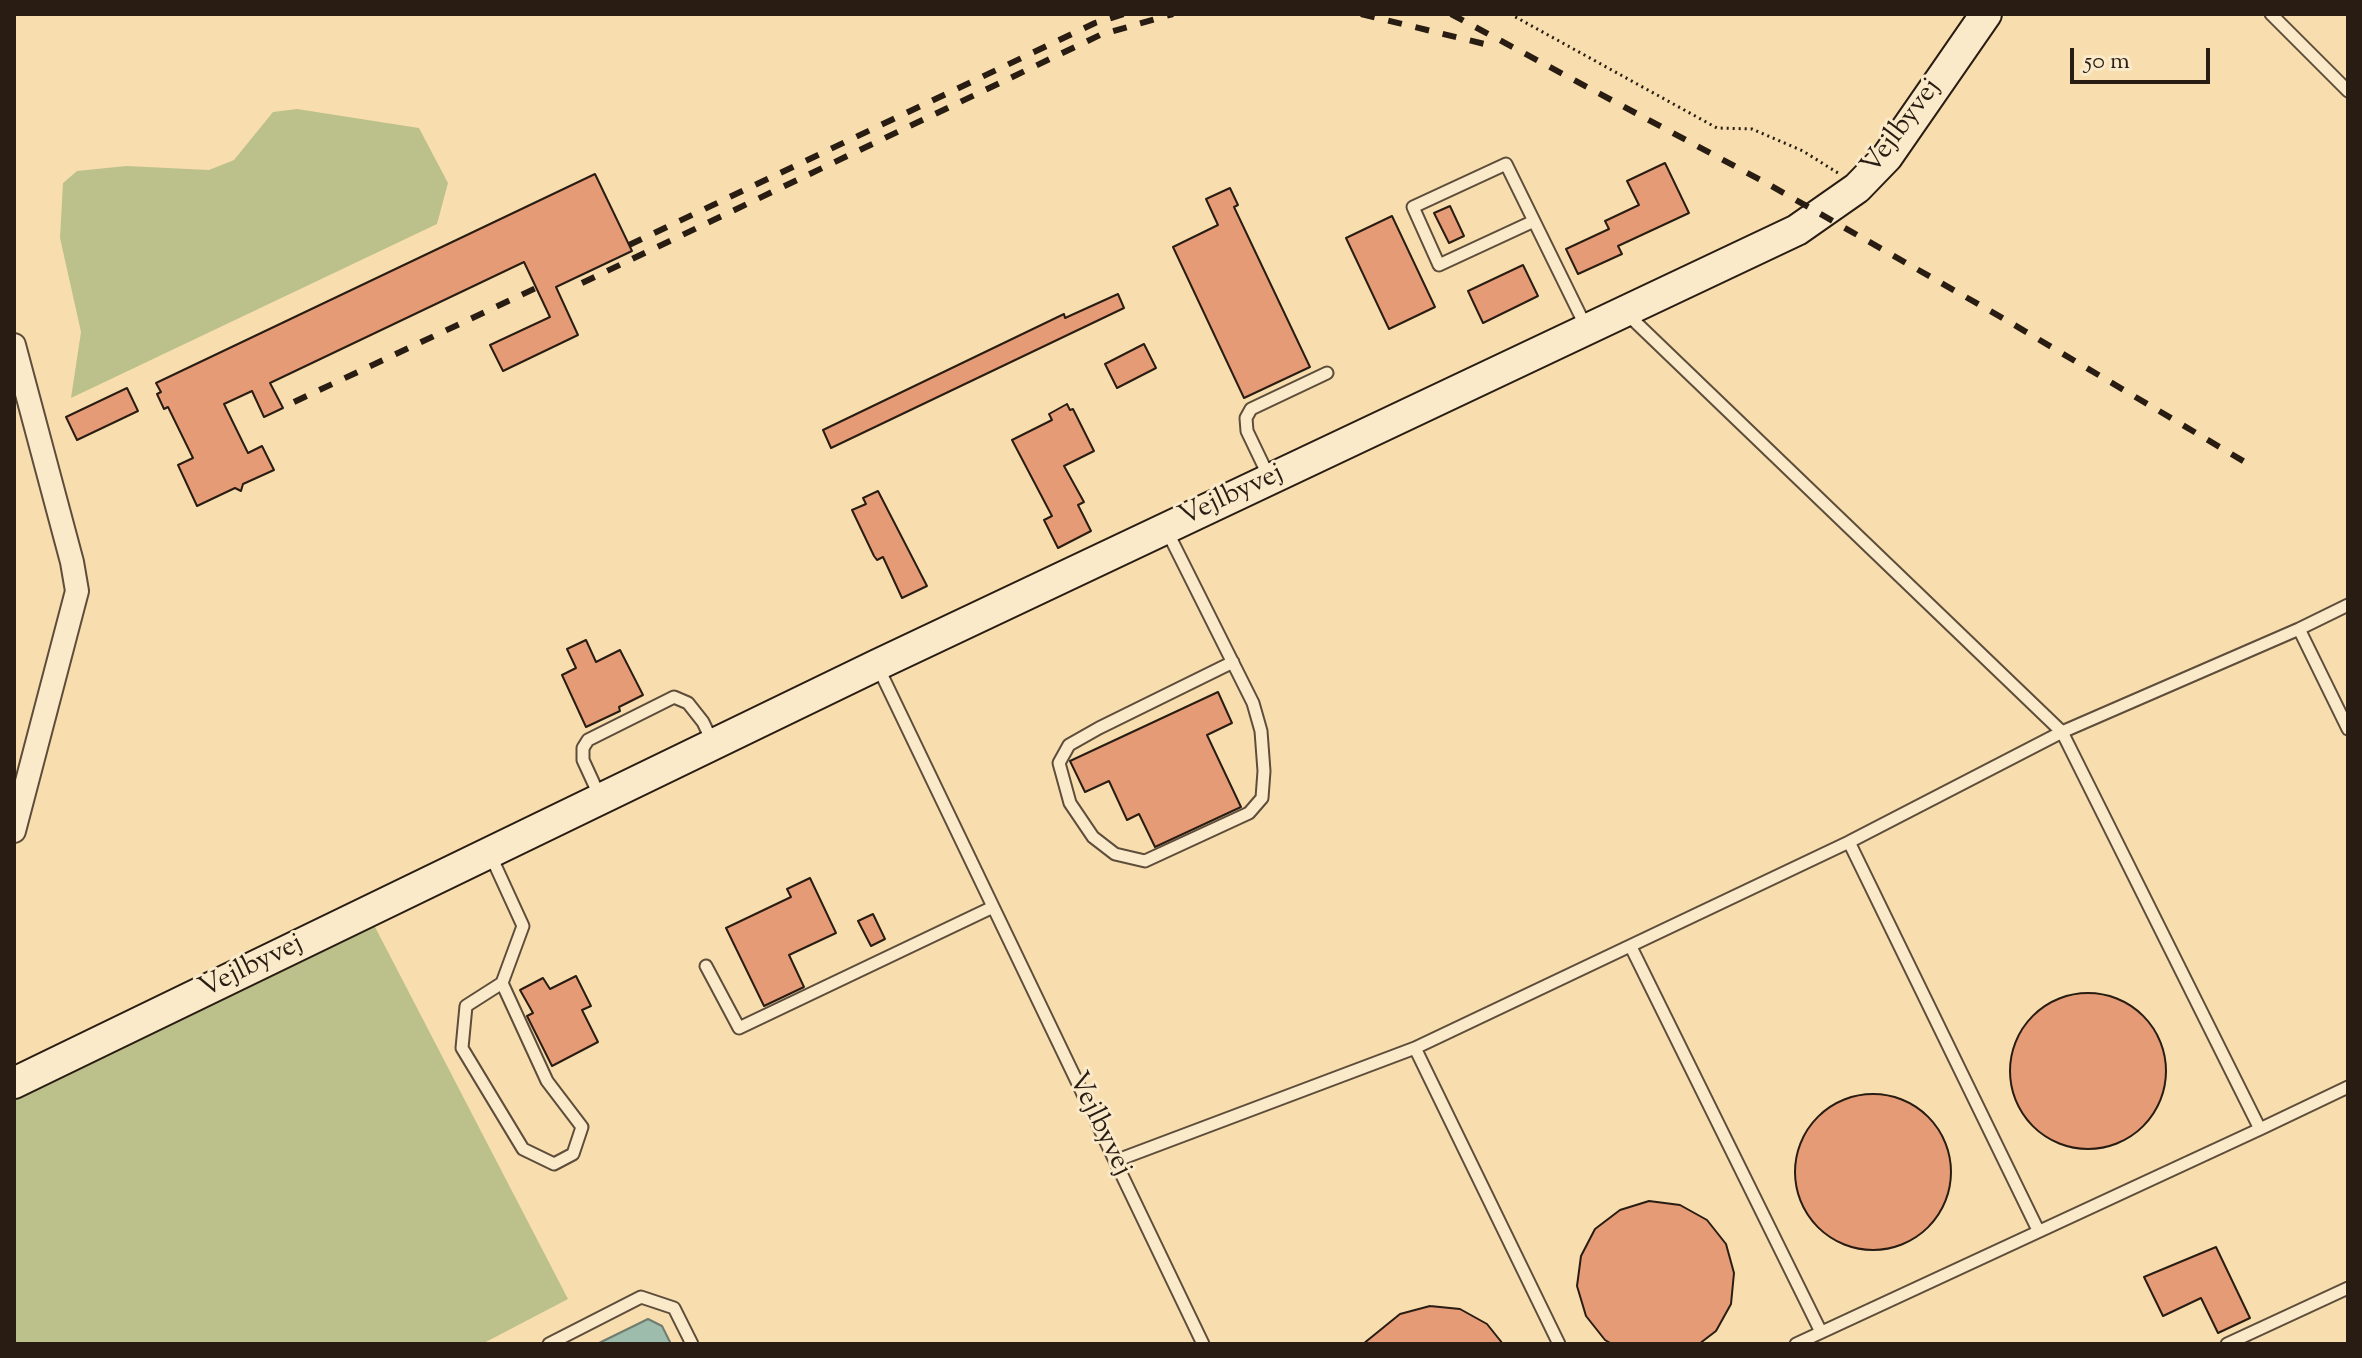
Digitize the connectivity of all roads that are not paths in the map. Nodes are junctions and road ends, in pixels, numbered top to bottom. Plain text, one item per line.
1 (1986, 14) edge
2 (2271, 14) edge
3 (2348, 91) edge
4 (1534, 221) junction
5 (1625, 312) junction
6 (1588, 329) junction
7 (14, 345) edge
8 (1327, 373) dead end
9 (1271, 479) junction
10 (1166, 529) junction
11 (2348, 605) edge
12 (2299, 629) junction
13 (1233, 662) junction
14 (877, 665) junction
15 (2348, 729) edge
16 (2062, 732) junction
17 (714, 745) junction
18 (601, 799) junction
19 (14, 831) edge
20 (1849, 842) junction
21 (489, 853) junction
22 (993, 907) junction
23 (1631, 947) junction
24 (706, 966) dead end
25 (502, 983) junction
26 (1415, 1048) junction
27 (14, 1083) edge
28 (2348, 1087) edge
29 (2260, 1129) junction
30 (1115, 1161) junction
31 (2038, 1230) junction
32 (2348, 1288) edge
33 (1821, 1332) junction
34 (549, 1344) edge
35 (692, 1344) edge
36 (1203, 1344) edge
37 (1559, 1344) edge
38 (1796, 1344) edge
39 (2227, 1344) edge

1 - 5 street, Vejlbyvej
2 - 3 lane
4 - 4 lane
4 - 6 lane
5 - 6 street, Vejlbyvej
5 - 16 lane
6 - 9 street, Vejlbyvej
7 - 19 street
8 - 9 lane
9 - 10 street, Vejlbyvej
10 - 13 lane
10 - 14 street, Vejlbyvej
11 - 12 lane
12 - 15 lane
12 - 16 lane
13 - 13 lane
14 - 17 street, Vejlbyvej
14 - 22 lane, Vejlbyvej
16 - 20 lane
16 - 29 lane
17 - 18 street, Vejlbyvej
17 - 18 lane
18 - 21 street, Vejlbyvej
20 - 23 lane
20 - 31 lane
21 - 25 lane
21 - 27 street, Vejlbyvej
22 - 24 lane
22 - 30 lane, Vejlbyvej
23 - 26 lane
23 - 33 lane
25 - 25 lane
26 - 30 lane
26 - 37 lane
28 - 29 lane
29 - 31 lane
30 - 36 lane, Vejlbyvej
31 - 33 lane
32 - 39 lane
33 - 38 lane
34 - 35 lane

